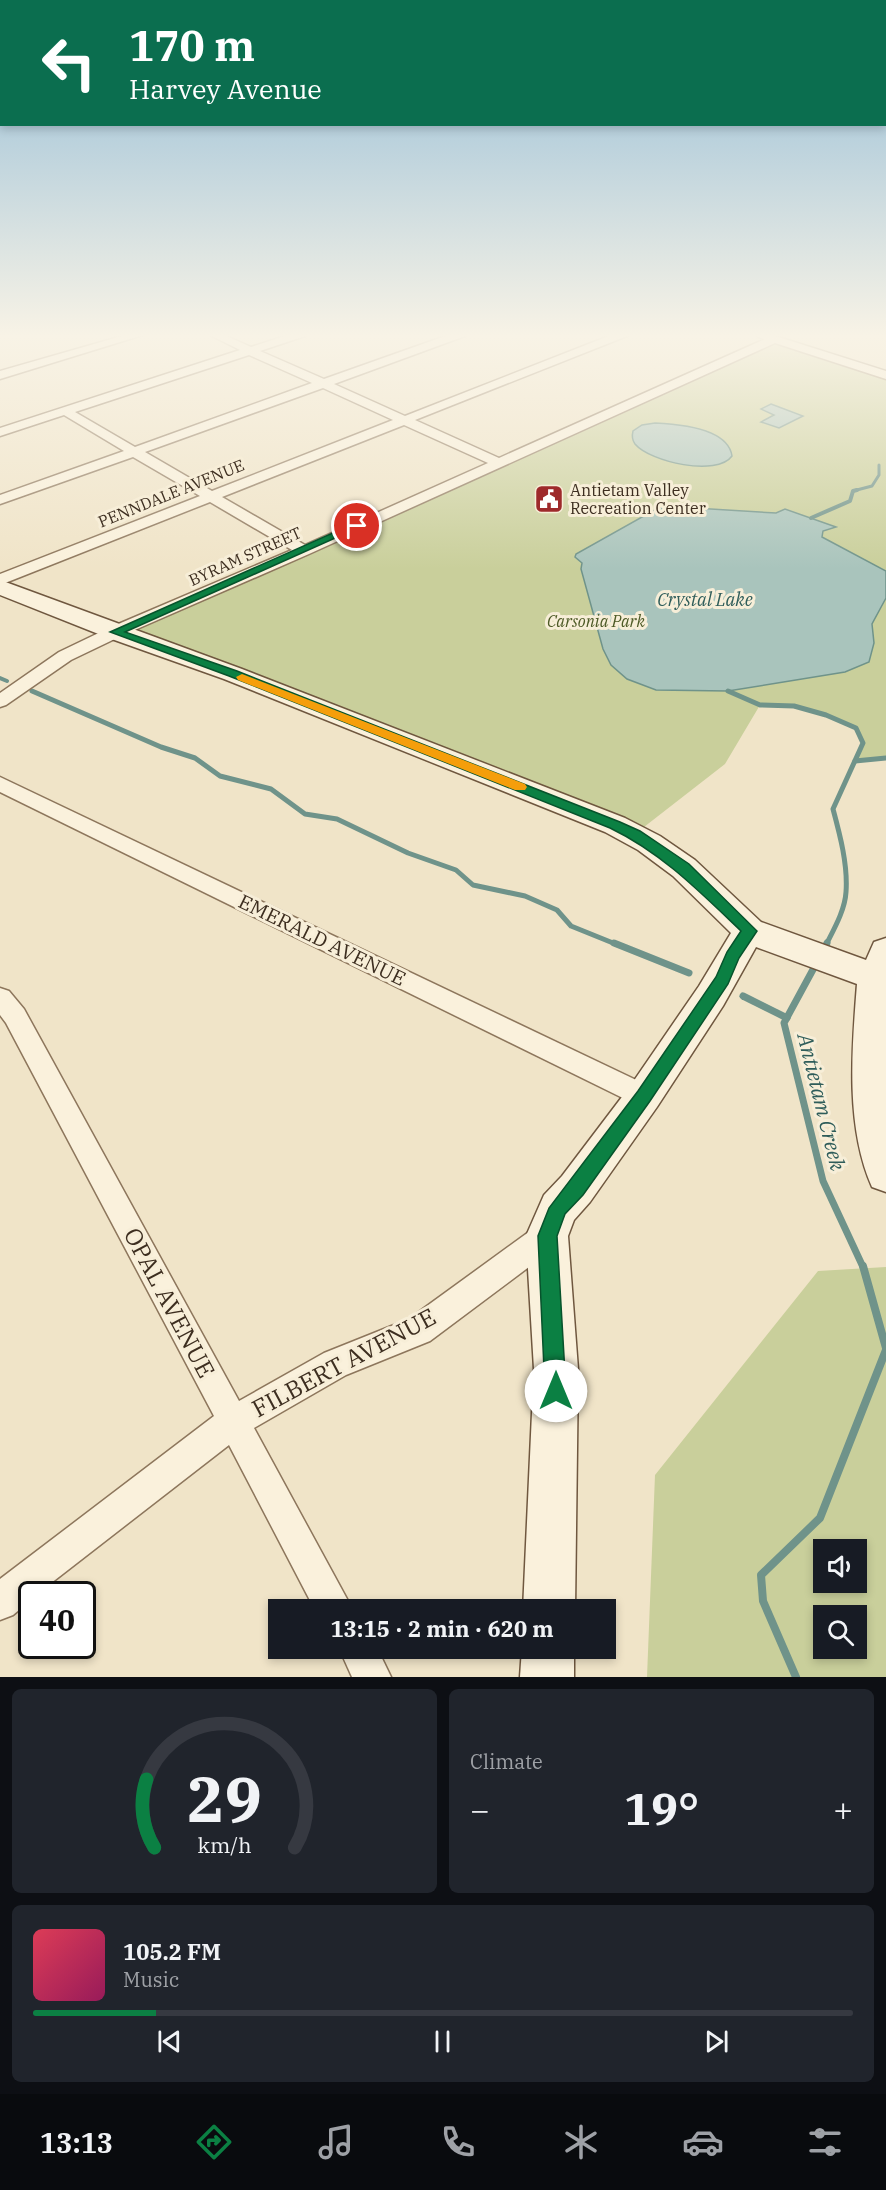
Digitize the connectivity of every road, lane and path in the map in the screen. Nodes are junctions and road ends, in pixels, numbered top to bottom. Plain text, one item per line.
1 (61, 412) edge
2 (67, 412) edge
3 (245, 412) edge
4 (386, 412) edge
5 (427, 412) edge
6 (612, 412) edge
7 (405, 421) junction
8 (0, 432) edge
9 (135, 452) junction
10 (499, 463) junction
11 (211, 496) junction
12 (0, 500) edge
13 (304, 551) junction
14 (0, 580) edge
15 (0, 587) edge
16 (116, 632) junction
17 (0, 701) edge
18 (0, 784) edge
19 (749, 931) junction
20 (880, 964) edge
21 (0, 998) edge
22 (644, 1096) junction
23 (886, 1173) edge
24 (547, 1236) junction
25 (232, 1422) junction
26 (329, 1599) edge
27 (549, 1599) edge
28 (0, 1602) edge
29 (363, 1659) edge
30 (548, 1659) edge
31 (372, 1677) edge
32 (547, 1677) edge

1 - 8 street
2 - 9 street
3 - 9 street
4 - 7 street
5 - 7 street, PENNDALE AVENUE
6 - 10 street, BYRAM STREET
7 - 10 street
7 - 11 street, PENNDALE AVENUE
9 - 11 street
9 - 12 street
10 - 13 street, BYRAM STREET
11 - 13 street
11 - 14 street, PENNDALE AVENUE
13 - 16 street, BYRAM STREET
15 - 16 street
16 - 17 street, BYRAM STREET
16 - 19 street
18 - 22 street, EMERALD AVENUE
19 - 20 street
19 - 22 street
20 - 23 street
21 - 25 street, OPAL AVENUE
22 - 24 street
24 - 25 street, FILBERT AVENUE
24 - 27 street
25 - 26 street, OPAL AVENUE
25 - 28 street, FILBERT AVENUE
29 - 31 street
30 - 32 street

